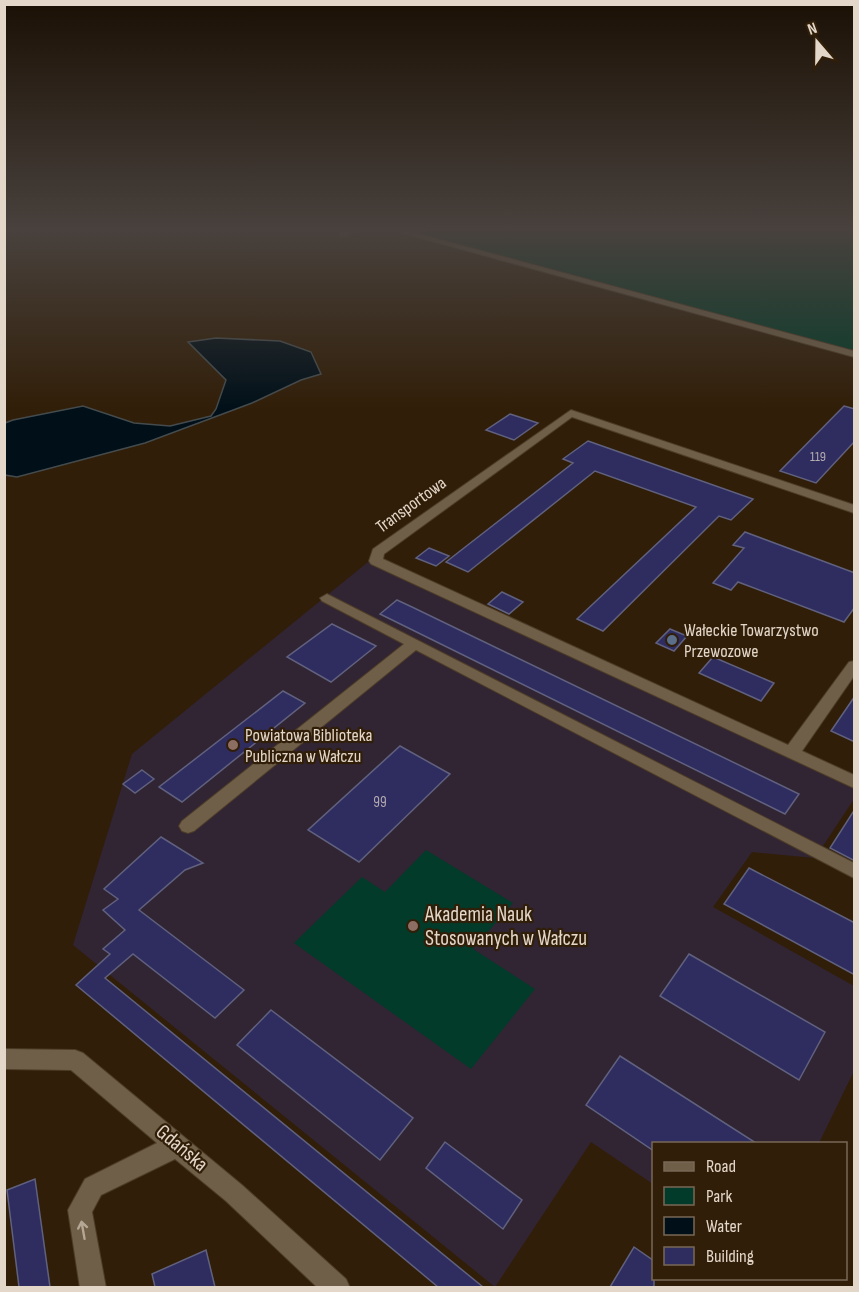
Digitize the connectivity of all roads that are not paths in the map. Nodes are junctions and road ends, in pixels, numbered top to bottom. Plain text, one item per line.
1 (618, 290) edge
2 (855, 354) edge
3 (855, 509) edge
4 (327, 598) dead end
5 (414, 644) junction
6 (855, 666) edge
7 (792, 752) junction
8 (855, 782) edge
9 (188, 826) dead end
10 (855, 871) edge
11 (4, 1059) edge
12 (177, 1144) junction
13 (93, 1287) edge
14 (337, 1287) edge

1 - 2 street
3 - 7 street, Transportowa
4 - 5 street
5 - 9 street
5 - 10 street
6 - 7 street
7 - 8 street, Transportowa
11 - 12 street, Gdańska
13 -> 12 street
12 - 14 street, Gdańska

